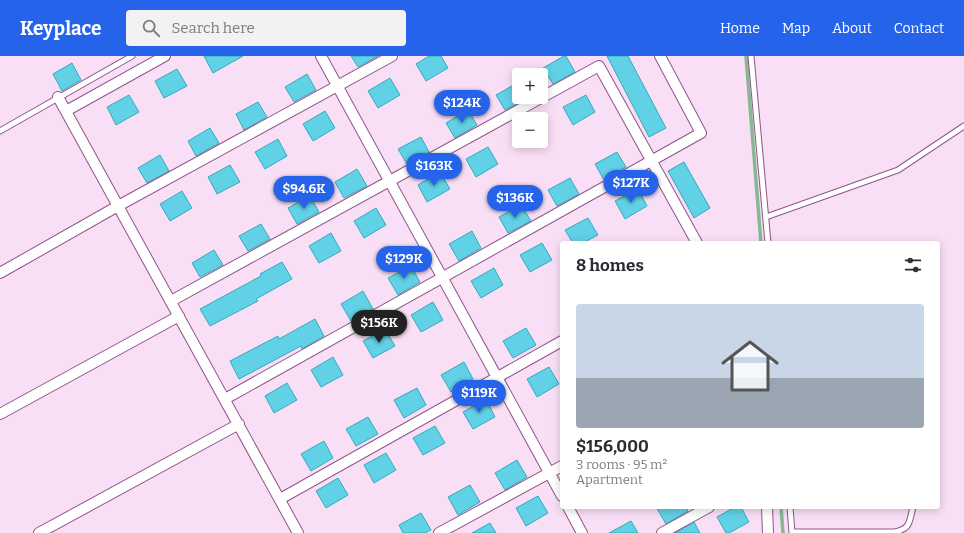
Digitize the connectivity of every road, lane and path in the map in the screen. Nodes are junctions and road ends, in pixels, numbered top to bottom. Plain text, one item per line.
1 (132, 56) edge
2 (165, 56) edge
3 (321, 56) edge
4 (392, 56) edge
5 (594, 56) edge
6 (660, 56) edge
7 (750, 56) edge
8 (599, 66) junction
9 (337, 86) junction
10 (58, 97) junction
11 (66, 111) junction
12 (964, 126) edge
13 (0, 131) edge
14 (652, 161) junction
15 (389, 181) junction
16 (118, 206) junction
17 (766, 217) junction
18 (696, 241) edge
19 (768, 241) edge
20 (0, 273) edge
21 (442, 277) junction
22 (171, 302) junction
23 (179, 316) junction
24 (560, 343) edge
25 (497, 378) junction
26 (225, 399) junction
27 (0, 414) edge
28 (239, 424) junction
29 (560, 467) edge
30 (549, 473) junction
31 (560, 492) edge
32 (280, 499) junction
33 (569, 509) edge
34 (705, 509) edge
35 (767, 509) edge
36 (790, 509) edge
37 (912, 509) edge
38 (792, 532) edge
39 (39, 533) edge
40 (298, 533) edge
41 (439, 533) edge
42 (582, 533) edge
43 (662, 533) edge
44 (768, 533) edge

1 - 10 lane
2 - 11 street
3 - 9 street
4 - 9 street
5 - 8 street
6 - 14 street
7 - 17 lane
8 - 14 street
8 - 15 street
9 - 15 street
9 - 16 street
10 - 11 street
10 - 13 lane
11 - 16 street
12 - 17 lane
14 - 18 street
14 - 21 street
15 - 21 street
15 - 22 street
16 - 20 street
16 - 22 street
17 - 19 lane
21 - 25 street
21 - 26 street
22 - 23 street
23 - 26 street
23 - 27 street
24 - 25 street
25 - 30 street
25 - 32 street
26 - 28 street
28 - 32 street
28 - 39 street
29 - 30 street
30 - 31 street
30 - 41 street
32 - 40 street
33 - 42 street
34 - 43 street
35 - 44 street
36 - 38 lane
37 - 38 lane

